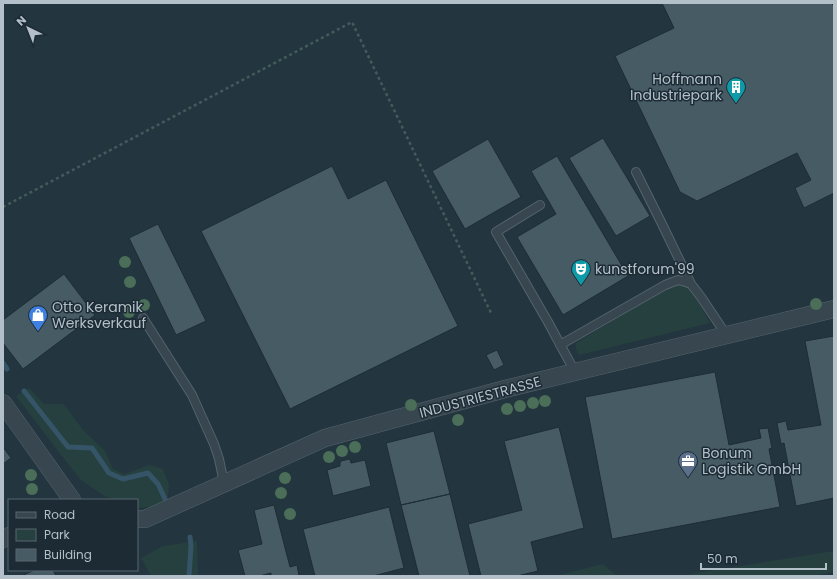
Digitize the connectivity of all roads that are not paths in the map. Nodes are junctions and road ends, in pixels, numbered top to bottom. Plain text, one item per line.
1 (636, 172) dead end
2 (540, 205) dead end
3 (690, 284) junction
4 (834, 309) edge
5 (143, 318) dead end
6 (727, 336) junction
7 (560, 344) junction
8 (575, 372) junction
9 (3, 403) edge
10 (224, 483) junction
11 (71, 499) edge
12 (138, 519) edge

1 - 3 lane
2 - 7 lane
3 - 6 lane
3 - 7 lane
4 - 6 street, INDUSTRIESTRASSE
5 - 10 lane
6 - 8 street, INDUSTRIESTRASSE
7 - 8 lane
8 - 10 street, INDUSTRIESTRASSE
9 - 11 street
10 - 12 street, INDUSTRIESTRASSE

